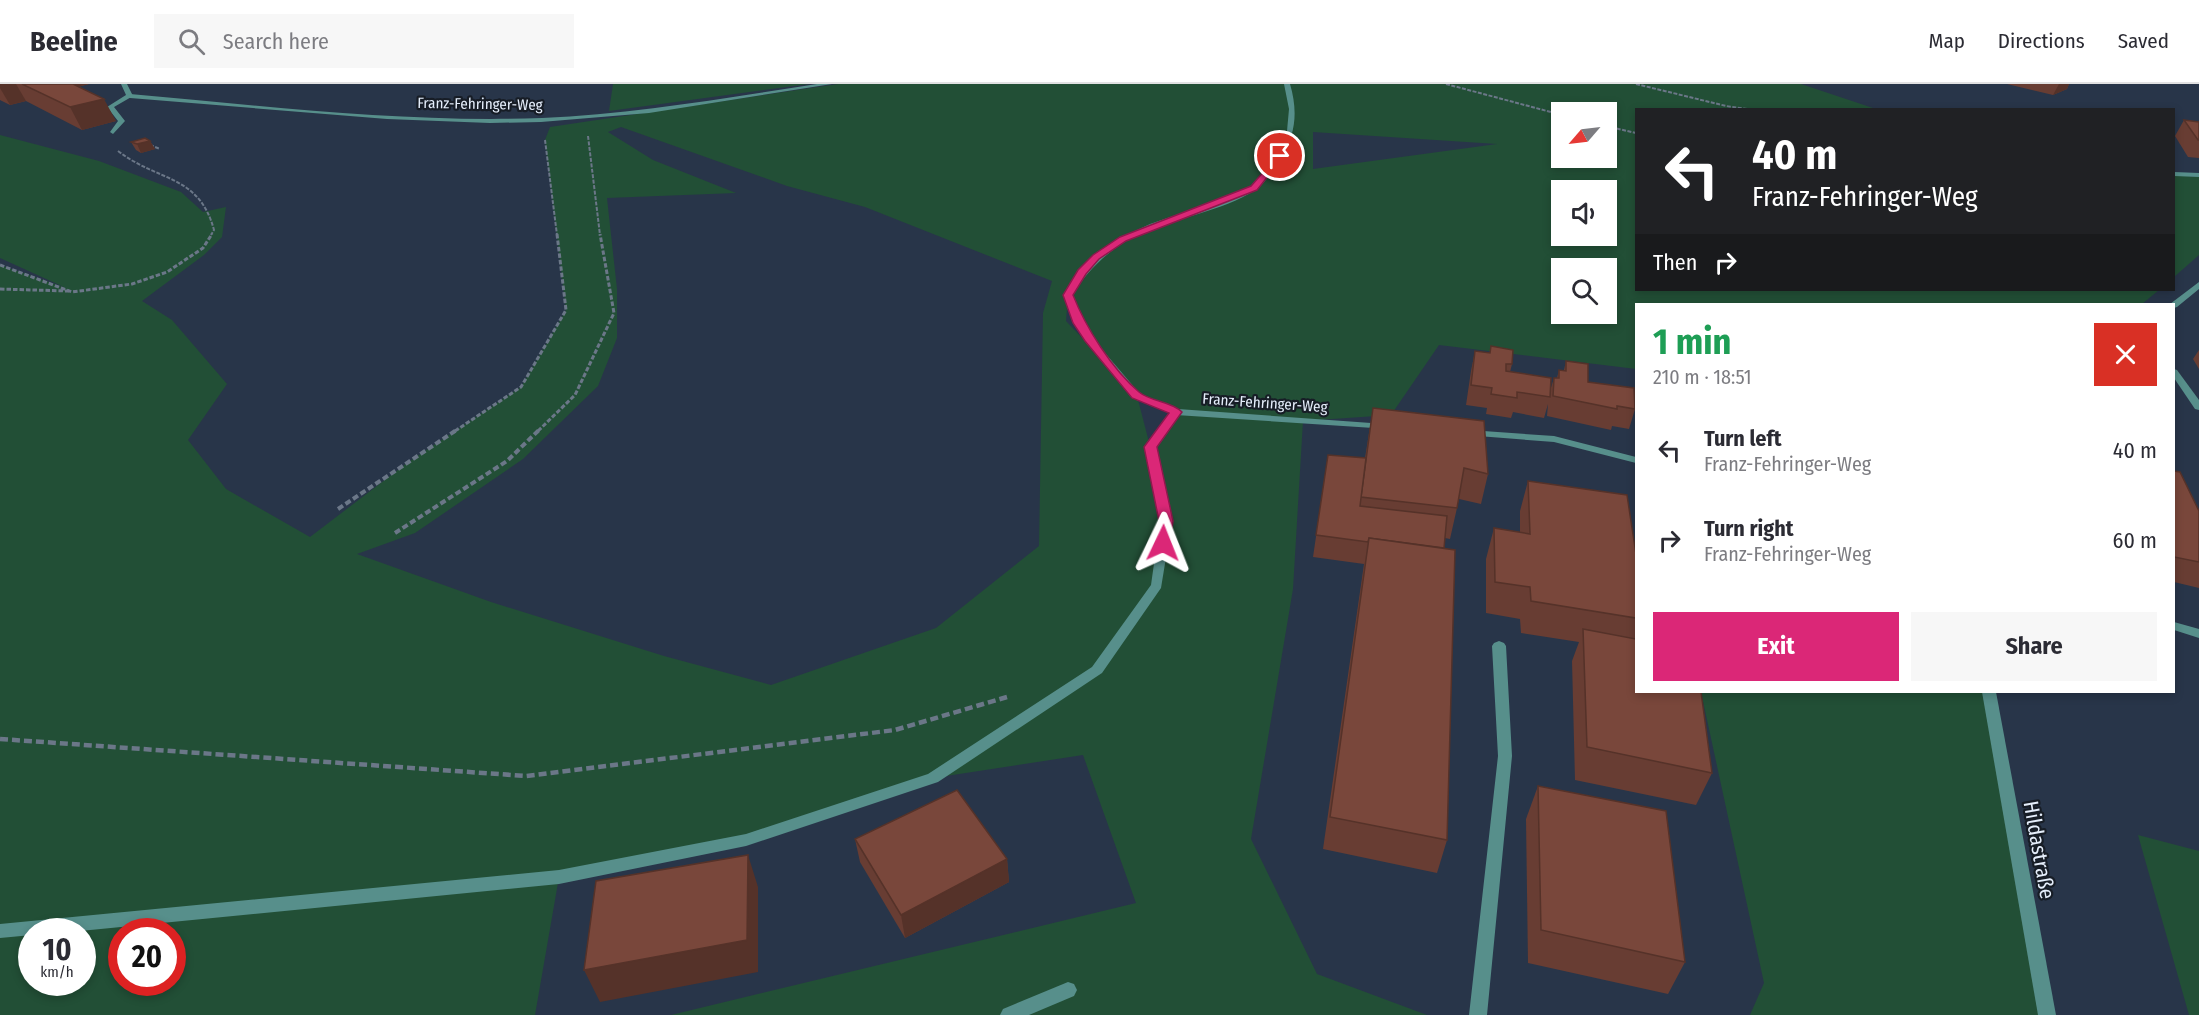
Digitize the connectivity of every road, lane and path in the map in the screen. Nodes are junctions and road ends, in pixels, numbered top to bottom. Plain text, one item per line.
1 (124, 84) edge
2 (829, 84) edge
3 (1287, 84) edge
4 (1446, 84) edge
5 (1635, 84) edge
6 (130, 96) junction
7 (1740, 108) edge
8 (1551, 112) edge
9 (586, 118) junction
10 (1617, 129) edge
11 (112, 132) joint
12 (1635, 133) edge
13 (2175, 174) edge
14 (2199, 175) edge
15 (0, 266) edge
16 (2199, 285) edge
17 (0, 289) edge
18 (72, 292) junction
19 (2175, 304) edge
20 (2175, 373) edge
21 (2199, 407) edge
22 (1176, 412) junction
23 (1394, 428) edge
24 (1451, 432) edge
25 (1635, 460) edge
26 (338, 509) dead end
27 (395, 533) dead end
28 (2175, 626) edge
29 (2199, 634) edge
30 (1499, 646) dead end
31 (1018, 693) dead end
32 (1989, 693) edge
33 (0, 739) edge
34 (0, 931) edge
35 (1068, 990) dead end
36 (1009, 1015) edge
37 (1478, 1015) edge
38 (2047, 1015) edge

1 - 6 street
2 - 9 street, Franz-Fehringer-Weg
3 - 22 street, Franz-Fehringer-Weg
4 - 8 path
5 - 7 path
6 - 9 street, Franz-Fehringer-Weg
6 - 11 street
9 - 26 path
9 - 27 path
10 - 12 path
11 - 18 path
13 - 14 street
15 - 18 path
16 - 19 street
17 - 18 path
20 - 21 street
22 - 23 street, Franz-Fehringer-Weg
22 - 34 street
24 - 25 street
28 - 29 street
30 - 37 street
31 - 33 path
32 - 38 street, Hildastraße
35 - 36 street

